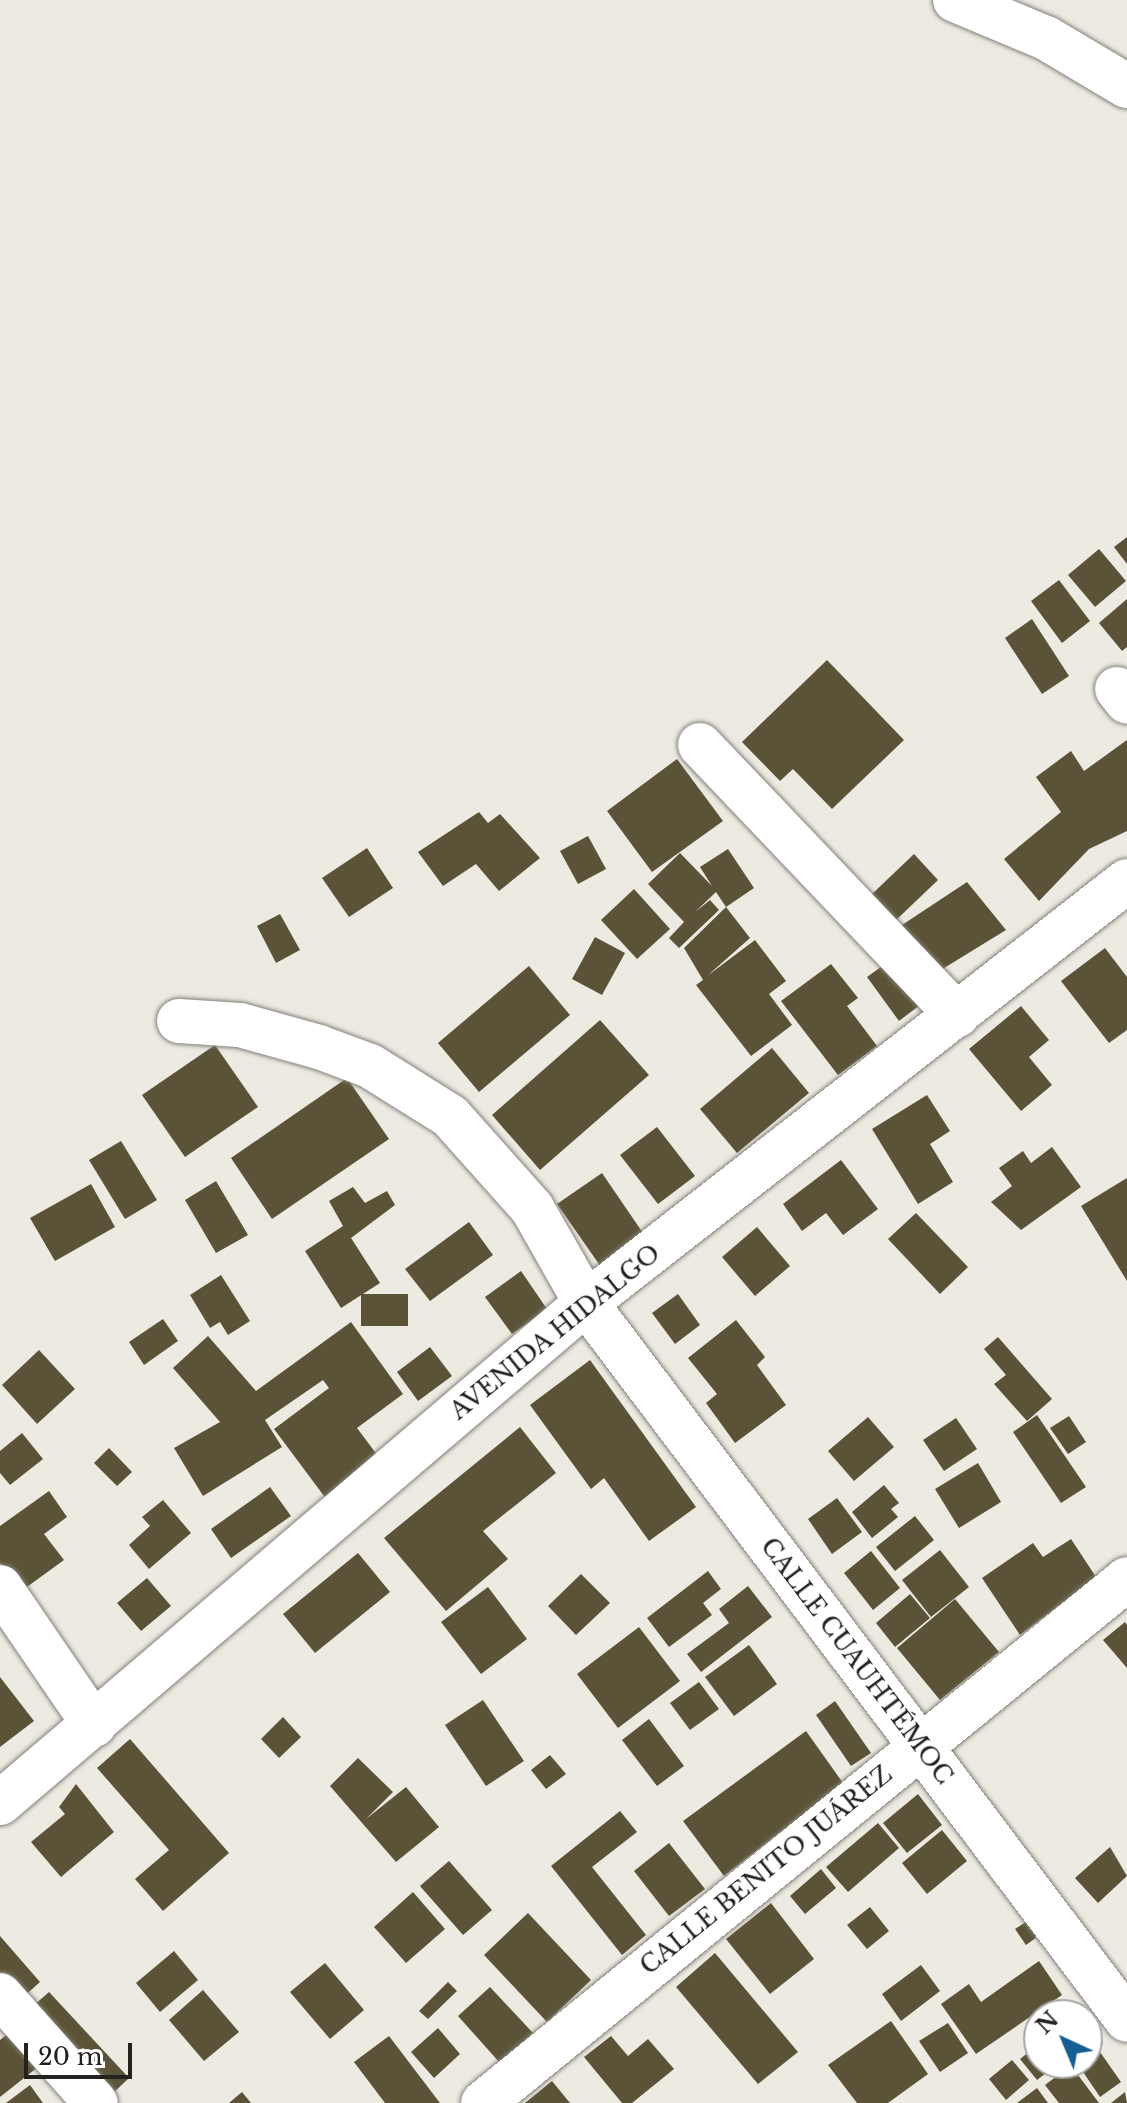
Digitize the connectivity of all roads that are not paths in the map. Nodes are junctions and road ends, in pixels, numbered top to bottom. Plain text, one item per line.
1 (955, 0) edge
2 (1127, 86) edge
3 (700, 745) dead end
4 (1127, 881) edge
5 (957, 1015) junction
6 (179, 1021) dead end
7 (586, 1303) junction
8 (1127, 1579) edge
9 (0, 1587) edge
10 (94, 1725) junction
11 (920, 1744) junction
12 (0, 1803) edge
13 (0, 1995) edge
14 (1127, 2020) edge
15 (96, 2103) edge
16 (483, 2103) edge

1 - 2 street
3 - 5 street
4 - 5 street, AVENIDA HIDALGO
5 - 7 street, AVENIDA HIDALGO
6 - 7 street, CALLE CUAUHTÉMOC
7 - 10 street, AVENIDA HIDALGO
7 - 11 street, CALLE CUAUHTÉMOC
8 - 11 street, CALLE BENITO JUÁREZ
9 - 10 street
10 - 12 street, AVENIDA HIDALGO
11 - 14 street, CALLE CUAUHTÉMOC
11 - 16 street, CALLE BENITO JUÁREZ
13 - 15 street

